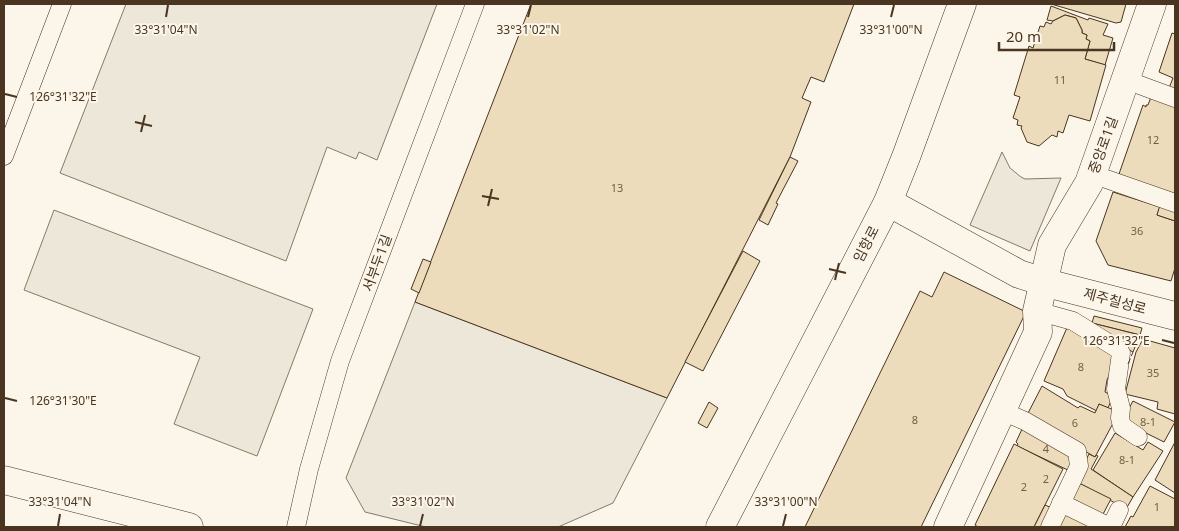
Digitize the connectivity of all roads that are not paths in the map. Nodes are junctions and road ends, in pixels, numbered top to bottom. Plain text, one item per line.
1 (62, 4) edge
2 (475, 4) edge
3 (962, 4) edge
4 (1152, 4) edge
5 (1126, 80) junction
6 (1175, 98) edge
7 (4, 156) edge
8 (1092, 174) junction
9 (888, 202) junction
10 (1175, 203) edge
11 (1048, 283) junction
12 (1175, 316) edge
13 (1037, 322) junction
14 (1002, 410) junction
15 (1138, 437) dead end
16 (4, 480) edge
17 (1061, 503) junction
18 (1119, 510) dead end
19 (189, 527) edge
20 (296, 527) edge
21 (720, 527) edge
22 (948, 527) edge
23 (1050, 527) edge
24 (1110, 527) edge

1 - 7 lane
2 - 20 lane, 서부두1길
3 - 9 street, 임항로
4 - 5 street, 중앙로1길
5 - 6 lane
5 - 8 street, 중앙로1길
8 - 10 lane
8 - 11 street, 중앙로1길
9 - 11 street, 제주칠성로
9 - 21 street, 임항로
11 - 12 street, 제주칠성로
11 - 13 street, 중앙로1길
13 - 14 street
13 - 15 lane
14 - 17 lane
14 - 22 street
16 - 19 street
17 - 23 lane
17 - 24 lane
18 - 24 lane

